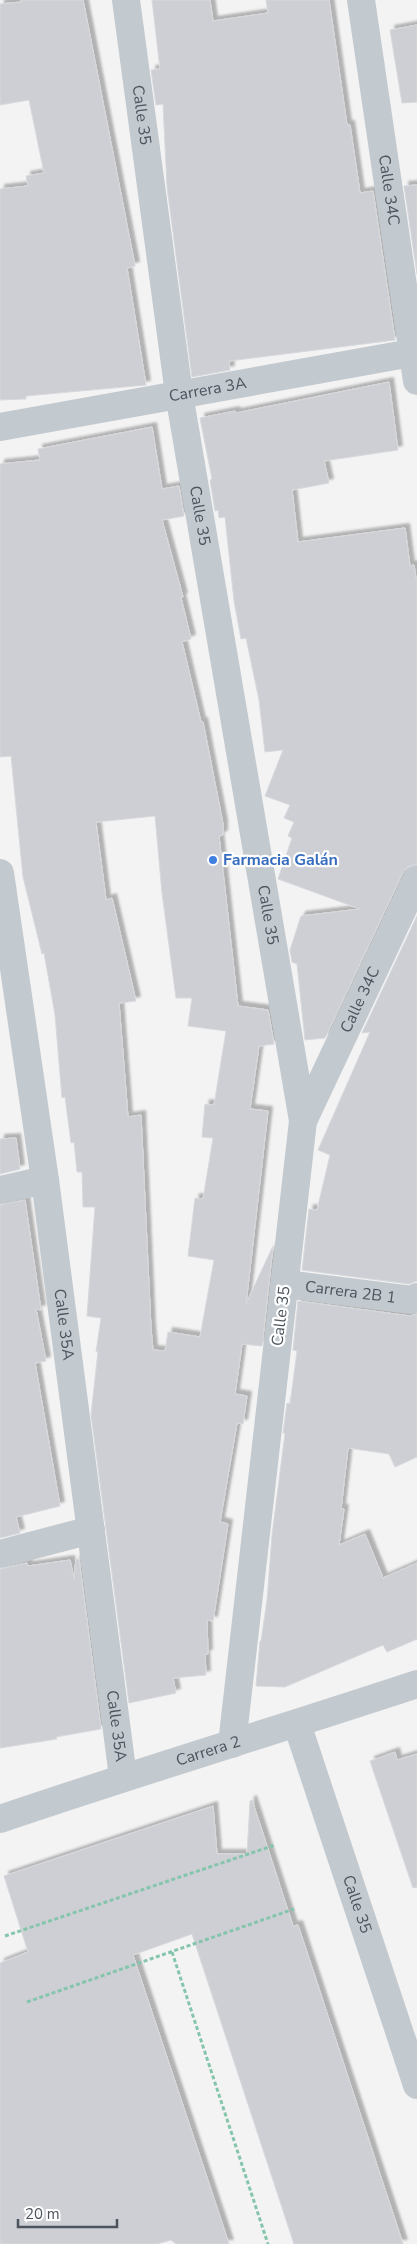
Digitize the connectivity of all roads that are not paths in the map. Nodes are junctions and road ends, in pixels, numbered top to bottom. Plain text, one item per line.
1 (126, 0) edge
2 (360, 0) edge
3 (415, 353) edge
4 (417, 381) edge
5 (179, 394) junction
6 (0, 427) edge
7 (0, 873) edge
8 (417, 880) edge
9 (303, 1121) junction
10 (45, 1180) junction
11 (0, 1190) edge
12 (285, 1284) junction
13 (417, 1298) edge
14 (91, 1530) junction
15 (0, 1554) edge
16 (417, 1684) edge
17 (297, 1724) junction
18 (232, 1744) junction
19 (123, 1777) junction
20 (0, 1819) edge
21 (417, 2085) edge

1 - 5 street, Calle 35
2 - 3 street, Calle 34C
3 - 4 street, Calle 34C
3 - 5 street, Carrera 3A
5 - 6 street, Carrera 3A
5 - 9 street, Calle 35
7 - 10 street, Calle 35A
8 - 9 street, Calle 34C
9 - 12 street, Calle 35
10 - 11 street
10 - 14 street, Calle 35A
12 - 13 street, Carrera 2B 1
12 - 18 street, Calle 35
14 - 15 street
14 - 19 street, Calle 35A
16 - 17 street, Carrera 2
17 - 18 street, Carrera 2
17 - 21 street, Calle 35
18 - 19 street, Carrera 2
19 - 20 street, Carrera 2

